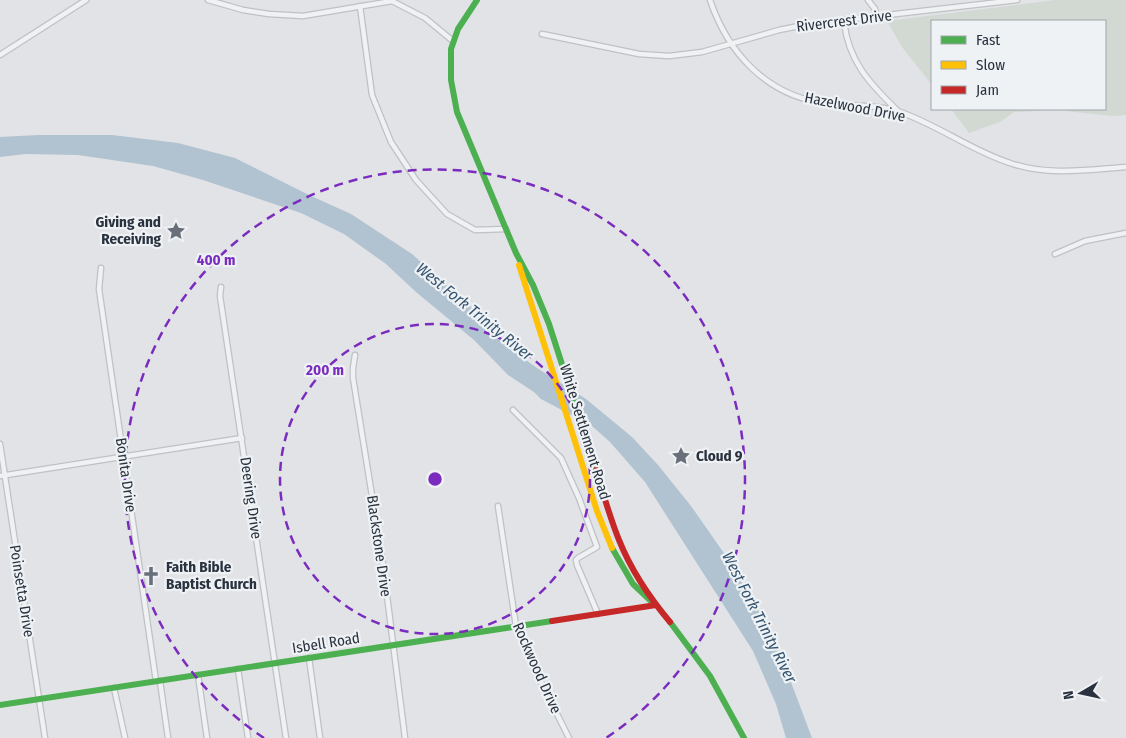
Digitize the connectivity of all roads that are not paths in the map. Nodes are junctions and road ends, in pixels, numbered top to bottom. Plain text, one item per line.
1 (86, 0) edge
2 (208, 0) edge
3 (394, 0) edge
4 (477, 0) edge
5 (710, 0) edge
6 (868, 0) edge
7 (1017, 0) edge
8 (360, 6) junction
9 (876, 16) junction
10 (844, 21) junction
11 (542, 34) dead end
12 (453, 41) junction
13 (732, 44) junction
14 (0, 55) edge
15 (899, 112) junction
16 (1126, 167) edge
17 (506, 230) junction
18 (1126, 233) edge
19 (516, 253) junction
20 (1055, 254) dead end
21 (101, 268) dead end
22 (222, 287) dead end
23 (355, 355) dead end
24 (514, 410) dead end
25 (242, 438) junction
26 (0, 444) edge
27 (124, 457) junction
28 (2, 475) edge
29 (498, 506) dead end
30 (656, 605) junction
31 (598, 614) junction
32 (516, 626) junction
33 (393, 645) junction
34 (309, 658) junction
35 (275, 663) junction
36 (238, 669) junction
37 (198, 675) junction
38 (158, 681) junction
39 (114, 688) junction
40 (39, 699) junction
41 (0, 705) edge
42 (45, 738) edge
43 (125, 738) edge
44 (168, 738) edge
45 (207, 738) edge
46 (248, 738) edge
47 (286, 738) edge
48 (320, 738) edge
49 (405, 738) edge
50 (569, 738) edge
51 (744, 738) edge

1 - 14 street
2 - 8 street
3 - 8 street
3 - 12 street
4 - 12 main road, White Settlement Road
5 - 13 street, Hazelwood Drive
6 - 9 street
7 - 9 street, Rivercrest Drive
8 - 17 street
9 - 10 street, Rivercrest Drive
10 - 13 street, Rivercrest Drive
10 - 15 street
11 - 13 street, Rivercrest Drive
12 - 17 main road, White Settlement Road
13 - 15 street, Hazelwood Drive
15 - 16 street, Hazelwood Drive
17 - 19 main road, White Settlement Road
18 - 20 street
19 - 30 main road, White Settlement Road
19 - 30 main road, White Settlement Road
21 - 27 street, Bonita Drive
22 - 25 street, Deering Drive
23 - 33 street, Blackstone Drive
24 - 31 street
25 - 27 street
25 - 35 street, Deering Drive
26 - 28 street, Poinsetta Drive
27 - 28 street
27 - 38 street, Bonita Drive
28 - 40 street, Poinsetta Drive
29 - 32 street, Rockwood Drive
30 - 31 main road, Isbell Road
30 - 51 main road, White Settlement Road
31 - 32 main road, Isbell Road
32 - 33 main road, Isbell Road
32 - 50 street, Rockwood Drive
33 - 34 main road, Isbell Road
33 - 49 street, Blackstone Drive
34 - 35 main road, Isbell Road
34 - 48 street
35 - 36 main road, Isbell Road
35 - 47 street, Deering Drive
36 - 37 main road, Isbell Road
36 - 46 street
37 - 38 main road, Isbell Road
37 - 45 street
38 - 39 main road, Isbell Road
38 - 44 street, Bonita Drive
39 - 40 main road, Isbell Road
39 - 43 street
40 - 41 main road, Isbell Road
40 - 42 street, Poinsetta Drive

